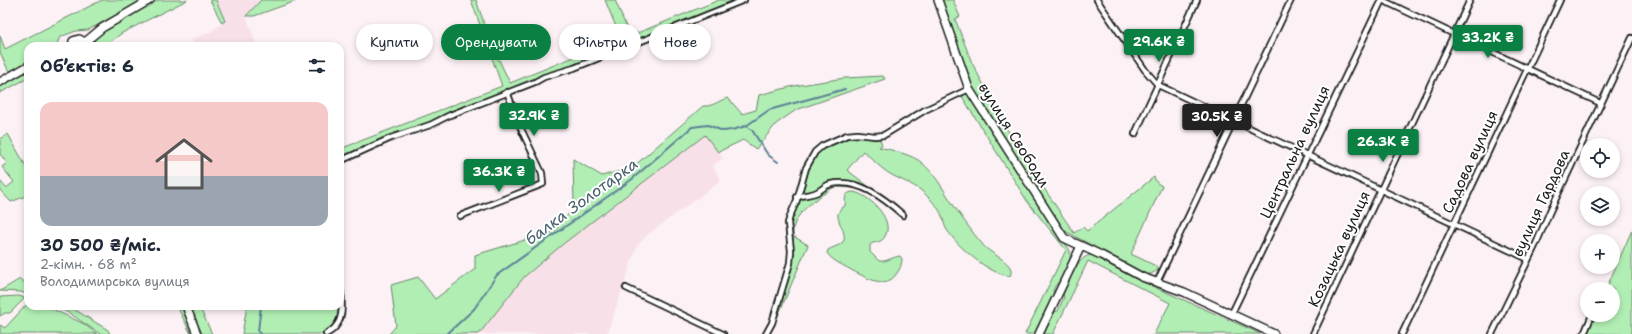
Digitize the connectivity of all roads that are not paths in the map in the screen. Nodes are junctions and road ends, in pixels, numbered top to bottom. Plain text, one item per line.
1 (150, 0) edge
2 (744, 0) edge
3 (938, 0) edge
4 (1097, 0) edge
5 (1198, 0) edge
6 (1291, 0) edge
7 (1382, 0) edge
8 (1470, 0) edge
9 (1560, 0) edge
10 (1454, 34) junction
11 (1632, 38) edge
12 (73, 42) edge
13 (83, 42) edge
14 (86, 42) edge
15 (24, 68) edge
16 (1528, 69) junction
17 (0, 82) edge
18 (1158, 85) junction
19 (969, 89) junction
20 (507, 92) junction
21 (1600, 103) junction
22 (1234, 121) junction
23 (1135, 134) dead end
24 (1307, 155) junction
25 (344, 159) edge
26 (1380, 190) junction
27 (797, 197) junction
28 (903, 215) dead end
29 (460, 216) dead end
30 (1454, 224) junction
31 (1081, 246) junction
32 (1528, 259) junction
33 (1157, 282) junction
34 (626, 288) dead end
35 (188, 310) edge
36 (341, 310) edge
37 (1231, 315) junction
38 (1589, 322) edge
39 (197, 334) edge
40 (326, 334) edge
41 (723, 334) edge
42 (766, 334) edge
43 (1039, 334) edge
44 (1274, 334) edge
45 (1312, 334) edge
46 (1402, 334) edge
47 (1492, 334) edge
48 (1584, 334) edge

1 - 14 street
2 - 20 street
3 - 19 street, вулиця Свободи
4 - 18 street
5 - 18 street
6 - 22 street
7 - 10 street
7 - 24 street, Центральна вулиця
8 - 10 street, Козацька вулиця
9 - 16 street, Садова вулиця
10 - 16 street
10 - 26 street, Козацька вулиця
11 - 21 street, вулиця Гардова
12 - 13 street
15 - 17 street
16 - 21 street
16 - 30 street, Садова вулиця
18 - 22 street
18 - 23 street
19 - 27 street
19 - 31 street, вулиця Свободи
20 - 25 street
20 - 29 street
21 - 32 street, вулиця Гардова
22 - 24 street
22 - 33 street
24 - 26 street
24 - 37 street, Центральна вулиця
26 - 30 street
26 - 45 street, Козацька вулиця
27 - 28 street
27 - 42 street
30 - 32 street
30 - 46 street, Садова вулиця
31 - 33 street, вулиця Свободи
31 - 43 street
32 - 47 street, вулиця Гардова
33 - 37 street, вулиця Свободи
34 - 41 street
35 - 39 street
36 - 40 street
37 - 44 street, вулиця Свободи
38 - 48 street

